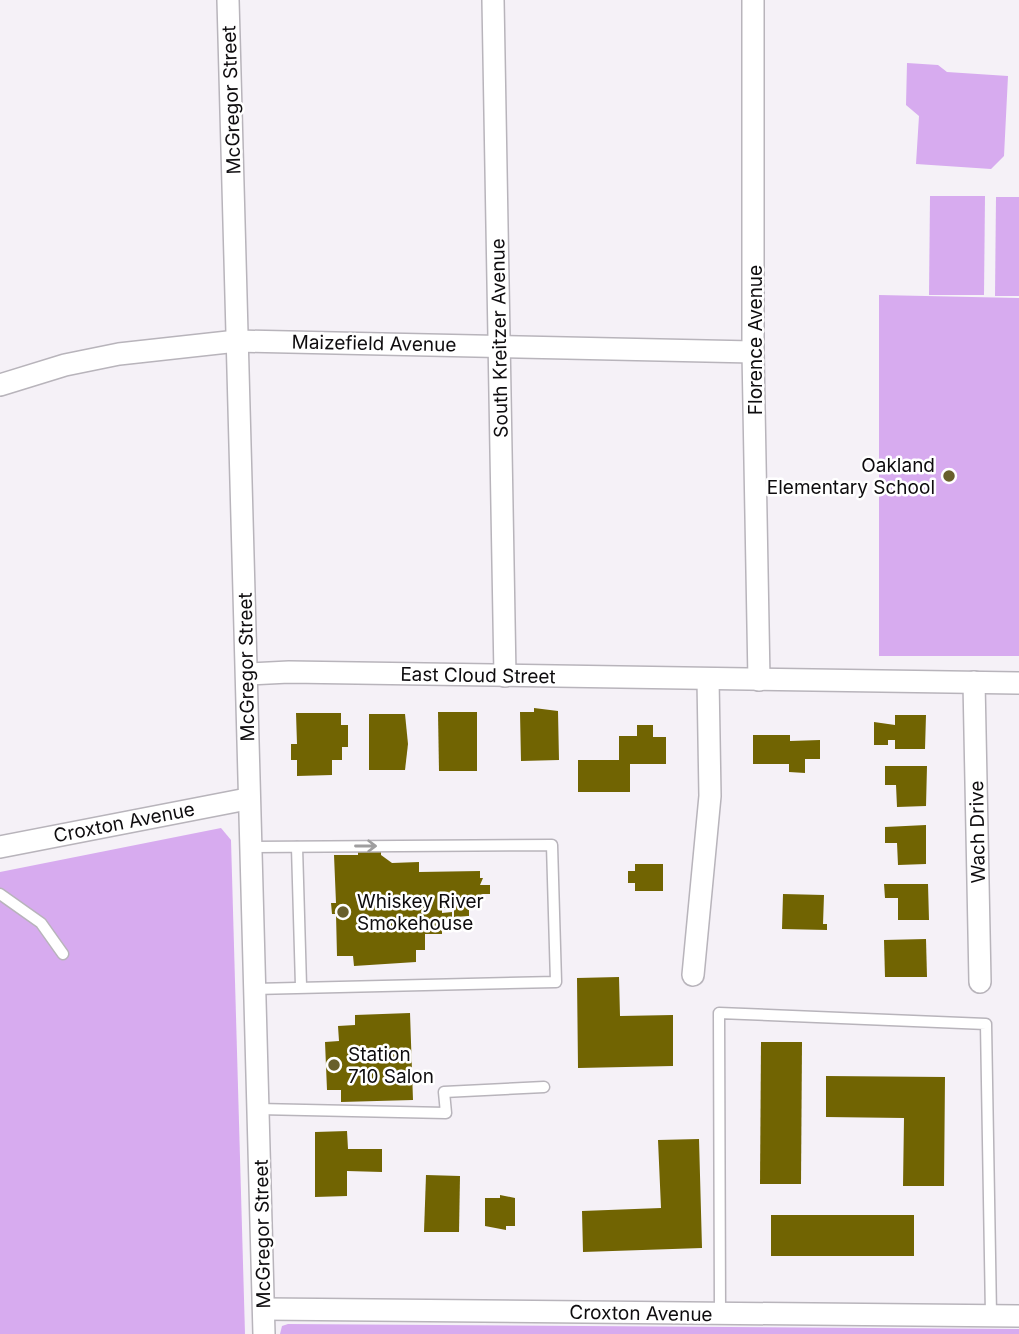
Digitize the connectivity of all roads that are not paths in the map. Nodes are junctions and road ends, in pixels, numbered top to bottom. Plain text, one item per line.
1 (228, 0) edge
2 (493, 0) edge
3 (753, 0) edge
4 (237, 341) junction
5 (500, 345) junction
6 (753, 352) junction
7 (0, 385) edge
8 (248, 674) junction
9 (505, 676) junction
10 (708, 679) junction
11 (759, 680) junction
12 (974, 682) junction
13 (1019, 683) edge
14 (247, 799) junction
15 (0, 847) edge
16 (249, 847) junction
17 (297, 847) junction
18 (0, 894) edge
19 (63, 954) dead end
20 (693, 975) dead end
21 (980, 982) dead end
22 (301, 986) junction
23 (254, 989) junction
24 (544, 1087) dead end
25 (258, 1109) junction
26 (264, 1310) junction
27 (720, 1314) junction
28 (991, 1315) junction
29 (1019, 1316) edge
30 (264, 1334) edge

1 - 4 street, McGregor Street
2 - 5 street, South Kreitzer Avenue
3 - 6 street, Florence Avenue
4 - 5 street, Maizefield Avenue
4 - 7 street, Maizefield Avenue
4 - 8 street, McGregor Street
5 - 6 street, Maizefield Avenue
5 - 9 street, South Kreitzer Avenue
6 - 11 street, Florence Avenue
8 - 9 street, East Cloud Street
8 - 14 street, McGregor Street
9 - 10 street, East Cloud Street
10 - 11 street, East Cloud Street
10 - 20 street
11 - 12 street
12 - 13 street
12 - 21 street, Wach Drive
14 - 15 street, Croxton Avenue
14 - 16 street, McGregor Street
16 - 17 lane
16 - 23 street, McGregor Street
17 - 22 lane
17 -> 22 lane
18 - 19 lane
22 - 23 lane
23 - 25 street, McGregor Street
24 - 25 lane
25 - 26 street, McGregor Street
26 - 27 street, Croxton Avenue
26 - 30 street, McGregor Street
27 - 28 street, Croxton Avenue
27 - 28 lane
28 - 29 street, Croxton Avenue

